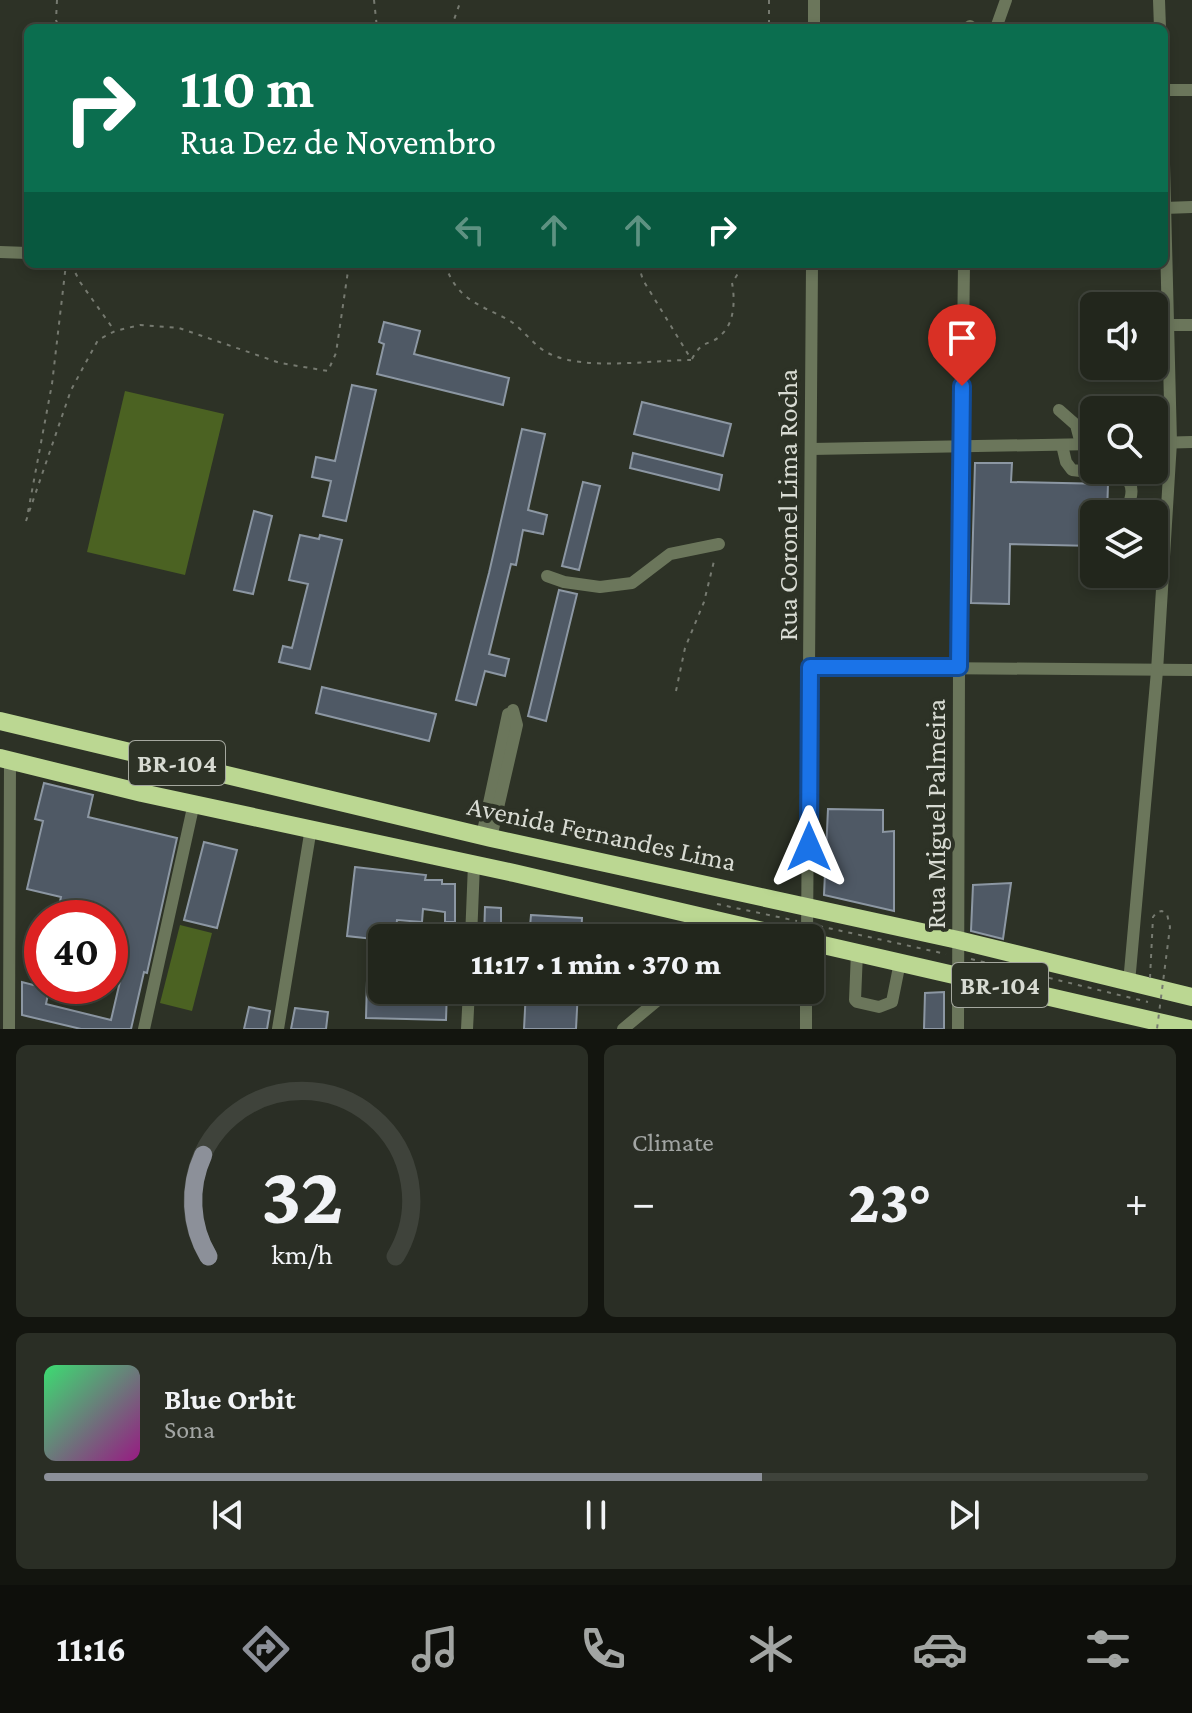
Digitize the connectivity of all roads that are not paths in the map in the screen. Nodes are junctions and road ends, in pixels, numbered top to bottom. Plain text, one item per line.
1 (814, 0) edge
2 (1006, 0) edge
3 (1159, 0) edge
4 (814, 24) edge
5 (997, 24) edge
6 (1160, 24) edge
7 (1168, 90) edge
8 (1192, 90) edge
9 (1192, 207) edge
10 (1168, 208) edge
11 (0, 252) edge
12 (24, 253) edge
13 (812, 268) edge
14 (964, 268) edge
15 (1167, 268) edge
16 (1167, 292) edge
17 (1168, 325) joint
18 (1192, 325) edge
19 (1059, 410) dead end
20 (1080, 431) edge
21 (1168, 442) edge
22 (1171, 442) junction
23 (1192, 442) edge
24 (1080, 444) edge
25 (1062, 445) junction
26 (961, 447) junction
27 (811, 449) junction
28 (1130, 500) edge
29 (719, 544) road end
30 (547, 576) dead end
31 (810, 667) junction
32 (959, 667) junction
33 (1192, 670) edge
34 (1157, 671) junction
35 (511, 712) dead end
36 (0, 721) edge
37 (5, 759) edge
38 (194, 803) junction
39 (311, 828) junction
40 (487, 837) junction
41 (450, 859) junction
42 (474, 864) junction
43 (514, 873) junction
44 (808, 907) junction
45 (472, 924) edge
46 (707, 924) edge
47 (808, 924) edge
48 (958, 940) junction
49 (824, 944) edge
50 (857, 952) junction
51 (900, 962) junction
52 (959, 975) junction
53 (1129, 983) junction
54 (1192, 997) edge
55 (468, 1004) edge
56 (654, 1004) edge
57 (806, 1004) edge
58 (645, 1012) junction
59 (9, 1029) edge
60 (144, 1029) edge
61 (278, 1029) edge
62 (467, 1029) edge
63 (623, 1029) edge
64 (646, 1029) edge
65 (806, 1029) edge
66 (958, 1029) edge
67 (1189, 1029) edge

1 - 4 street
2 - 5 street
3 - 6 street
7 - 8 street
9 - 10 street
11 - 12 street
13 - 27 street, Rua Coronel Lima Rocha
14 - 26 street, Rua Miguel Palmeira
15 - 16 street
17 - 18 street
17 - 22 street
19 - 20 street
21 - 22 street
22 - 23 street
22 - 34 street
24 - 25 street
25 - 26 street
25 - 28 street
26 - 27 street
26 - 32 street, Rua Miguel Palmeira
27 - 31 street, Rua Coronel Lima Rocha
29 - 30 street
31 - 32 street
31 - 44 street, Rua Coronel Lima Rocha
32 - 34 street
32 - 48 street, Rua Miguel Palmeira
33 - 34 street
34 - 53 street
35 - 40 street
36 - 40 highway, Avenida Fernandes Lima / BR-104
37 - 38 highway, Avenida Fernandes Lima / BR-104
37 - 59 street
38 - 39 highway, Avenida Fernandes Lima / BR-104
38 - 60 street
39 - 41 highway, Avenida Fernandes Lima / BR-104
39 - 61 street
40 - 41 highway
40 - 43 highway
40 - 44 highway, Avenida Fernandes Lima / BR-104
41 - 42 highway, Avenida Fernandes Lima / BR-104
42 - 43 highway, Avenida Fernandes Lima / BR-104
42 - 45 street
43 - 46 highway, Avenida Fernandes Lima / BR-104
44 - 47 street, Rua Coronel Lima Rocha
44 - 48 highway, Avenida Fernandes Lima / BR-104
48 - 52 street, Rua Miguel Palmeira
48 - 53 highway, Avenida Fernandes Lima / BR-104
49 - 50 highway, BR-104
50 - 51 highway, BR-104
50 - 51 street
51 - 52 highway, BR-104
52 - 66 street, Rua Miguel Palmeira
52 - 67 highway, BR-104
53 - 54 highway, Avenida Fernandes Lima / BR-104
55 - 62 street
56 - 58 street
57 - 65 street
58 - 63 street
58 - 64 street

